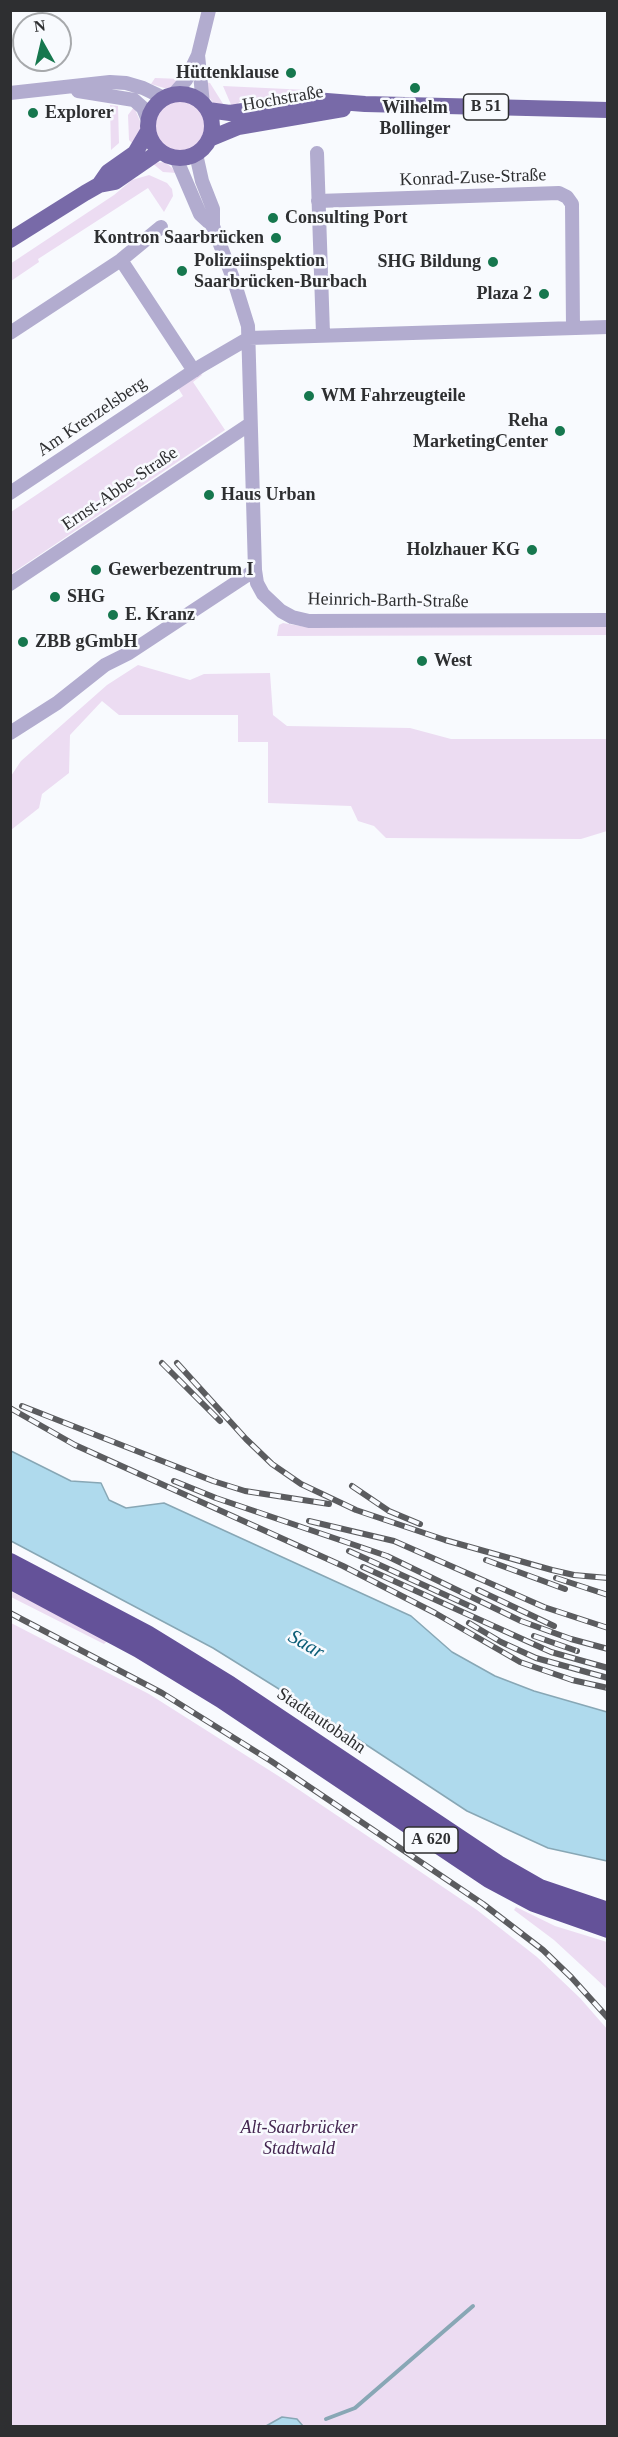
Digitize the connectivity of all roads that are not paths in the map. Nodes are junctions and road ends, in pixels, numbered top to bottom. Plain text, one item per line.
1 (209, 10) edge
2 (198, 56) junction
3 (64, 88) junction
4 (10, 93) edge
5 (169, 96) junction
6 (365, 104) junction
7 (206, 107) junction
8 (608, 110) edge
9 (148, 125) junction
10 (209, 139) junction
11 (160, 151) junction
12 (317, 153) dead end
13 (196, 154) junction
14 (176, 158) junction
15 (99, 185) junction
16 (318, 201) junction
17 (213, 226) junction
18 (161, 227) dead end
19 (10, 240) edge
20 (120, 260) junction
21 (608, 327) edge
22 (573, 328) junction
23 (10, 333) edge
24 (323, 334) junction
25 (249, 338) junction
26 (194, 371) junction
27 (250, 424) junction
28 (10, 493) edge
29 (255, 570) junction
30 (10, 584) edge
31 (608, 620) edge
32 (10, 734) edge
33 (10, 1562) edge
34 (10, 1580) edge
35 (608, 1911) edge
36 (608, 1929) edge

1 - 2 street
2 - 5 street
2 - 7 street
3 - 4 street
3 - 5 street
3 - 9 street
5 - 7 main road, B 51
5 - 9 main road
6 - 7 main road, Hochstraße / B 51
6 - 8 main road, Hochstraße / B 51
6 - 10 main road, Hochstraße / B 51
7 - 10 main road
9 - 11 main road
9 - 15 main road
10 - 13 main road, B 51
11 - 14 main road
11 - 15 main road
12 - 16 street
13 - 14 main road
13 - 17 street, Heinrich-Barth-Straße
14 - 17 street, Heinrich-Barth-Straße
15 - 19 main road
16 - 22 street, Konrad-Zuse-Straße
16 - 24 street
17 - 25 street, Heinrich-Barth-Straße
18 - 20 street
20 - 23 street
20 - 26 street
21 - 22 street
22 - 24 street
24 - 25 street
25 - 26 street, Am Krenzelsberg
25 - 27 street, Heinrich-Barth-Straße
26 - 28 street, Am Krenzelsberg
27 - 29 street, Heinrich-Barth-Straße
27 - 30 street, Ernst-Abbe-Straße
29 - 31 street, Heinrich-Barth-Straße
29 - 32 street
33 - 35 highway, Stadtautobahn / A 620
34 - 36 highway, Stadtautobahn / A 620

